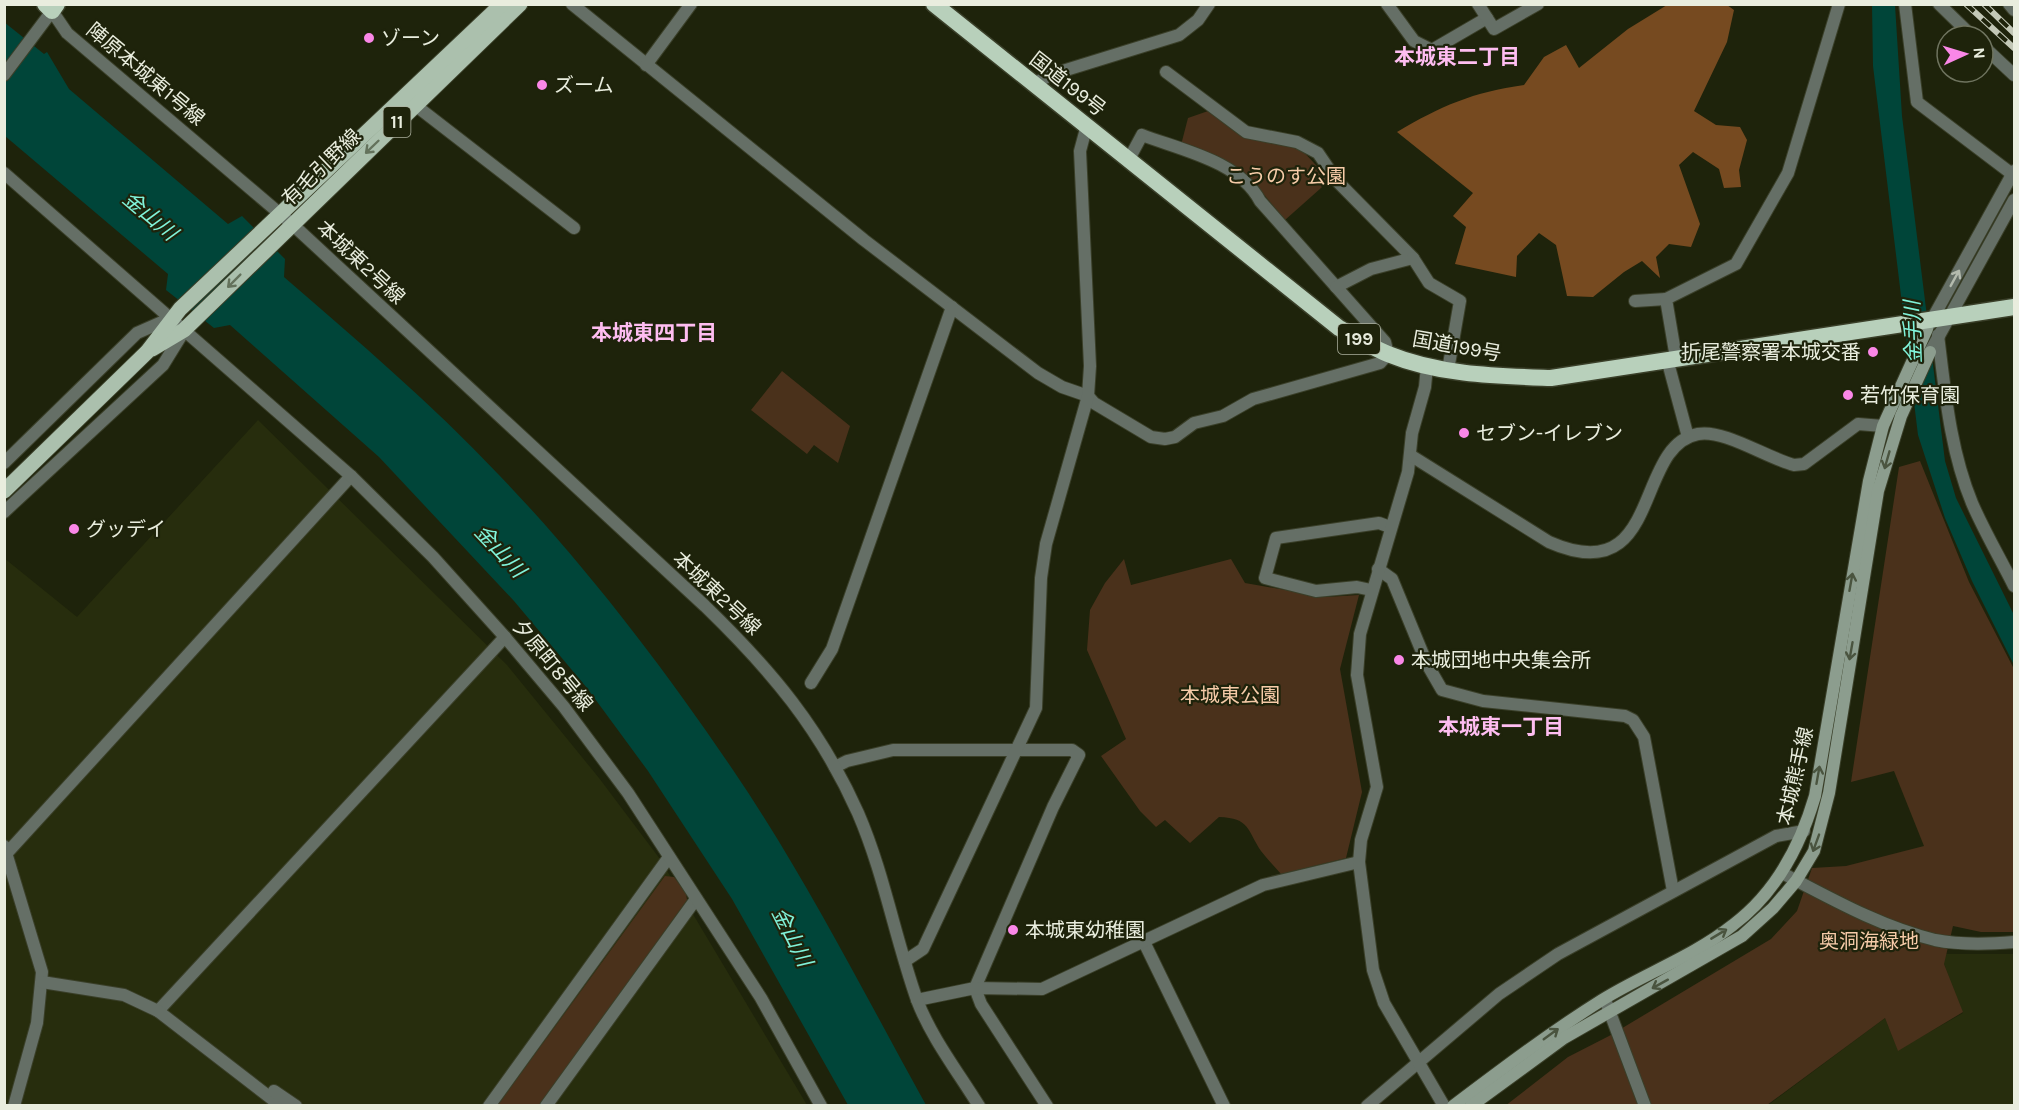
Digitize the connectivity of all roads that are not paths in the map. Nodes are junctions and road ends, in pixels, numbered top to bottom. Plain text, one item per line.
1 (502, 4) edge
2 (520, 4) edge
3 (572, 4) edge
4 (691, 4) edge
5 (934, 4) edge
6 (1209, 4) edge
7 (1387, 4) edge
8 (1478, 4) edge
9 (1538, 4) edge
10 (1905, 4) edge
11 (1939, 4) edge
12 (2008, 4) edge
13 (1836, 5) edge
14 (51, 7) edge
15 (2014, 10) edge
16 (1487, 18) junction
17 (1960, 24) edge
18 (1995, 57) edge
19 (646, 65) junction
20 (1166, 72) dead end
21 (4, 75) edge
22 (2014, 75) edge
23 (1033, 84) junction
24 (415, 105) junction
25 (1086, 125) junction
26 (1128, 160) junction
27 (2013, 172) edge
28 (4, 173) edge
29 (2014, 201) edge
30 (280, 214) junction
31 (292, 224) junction
32 (574, 228) dead end
33 (1413, 258) junction
34 (1336, 287) junction
35 (1666, 299) junction
36 (1635, 301) dead end
37 (2014, 307) edge
38 (952, 308) junction
39 (176, 314) junction
40 (1951, 316) junction
41 (189, 326) junction
42 (1933, 327) junction
43 (147, 352) junction
44 (1930, 352) joint
45 (1388, 354) junction
46 (1672, 359) junction
47 (1427, 366) junction
48 (1448, 370) junction
49 (1088, 396) junction
50 (1883, 426) junction
51 (1688, 437) junction
52 (1410, 454) junction
53 (4, 463) edge
54 (351, 476) junction
55 (6, 489) edge
56 (4, 512) edge
57 (1390, 527) junction
58 (1378, 569) junction
59 (2014, 586) edge
60 (1371, 590) junction
61 (505, 637) junction
62 (811, 683) dead end
63 (1015, 752) junction
64 (835, 767) junction
65 (1804, 831) junction
66 (6, 850) edge
67 (669, 857) junction
68 (1359, 862) junction
69 (1782, 873) junction
70 (1797, 880) junction
71 (1673, 891) junction
72 (696, 899) junction
73 (1144, 942) junction
74 (2014, 942) edge
75 (905, 961) junction
76 (42, 982) junction
77 (975, 988) junction
78 (1604, 999) junction
79 (917, 1000) junction
80 (158, 1011) junction
81 (1611, 1011) junction
82 (1418, 1061) junction
83 (14, 1106) edge
84 (281, 1106) edge
85 (296, 1106) edge
86 (489, 1106) edge
87 (546, 1106) edge
88 (821, 1106) edge
89 (979, 1106) edge
90 (1047, 1106) edge
91 (1224, 1106) edge
92 (1367, 1106) edge
93 (1444, 1106) edge
94 (1453, 1106) edge
95 (1471, 1106) edge
96 (1645, 1106) edge

1 - 30 main road, 有毛引野線 / 11
2 - 24 main road, 有毛引野線 / 11
3 - 19 street
4 - 19 street
5 - 23 highway, 国道199号 / 199
6 - 23 street
7 - 16 street
8 - 16 street
9 - 16 street
10 - 27 street
11 - 17 street
12 - 15 street
13 - 35 street
14 - 21 street, 陣原本城東1号線
14 - 30 street, 陣原本城東1号線
18 - 22 street
19 - 38 street
20 - 33 street
23 - 25 highway, 国道199号 / 199
24 -> 31 main road, 有毛引野線 / 11
24 - 32 street
25 - 26 highway, 国道199号 / 199
25 - 49 street
26 - 34 street
26 - 45 highway, 国道199号 / 199
42 -> 27 street
28 - 39 street, 夕原町8号線
29 - 40 street
30 - 31 street, 本城東2号線
30 - 39 main road, 有毛引野線 / 11
31 -> 41 main road, 有毛引野線 / 11
31 - 64 street, 本城東2号線
33 - 34 street
33 - 48 street
34 - 45 street
35 - 36 street
35 - 46 street
37 - 40 highway, 国道199号 / 199
38 - 49 street
38 - 62 street
39 - 41 street, 夕原町8号線
39 - 43 main road, 有毛引野線 / 11
39 - 53 street
40 - 42 highway, 国道199号 / 199
41 - 43 main road, 有毛引野線 / 11
41 - 54 street, 夕原町8号線
41 - 56 street
42 - 44 street
42 - 46 highway, 国道199号 / 199
42 - 50 main road, 本城熊手線
42 - 59 street
43 - 55 main road, 有毛引野線 / 11
44 -> 70 main road, 本城熊手線
45 - 47 highway, 国道199号 / 199
45 - 49 street
46 - 48 highway, 国道199号 / 199
46 - 51 street
47 - 48 highway, 国道199号 / 199
47 - 52 street
49 - 63 street
50 - 51 street
65 -> 50 main road, 本城熊手線
51 - 52 street
52 - 57 street
54 - 61 street, 夕原町8号線
54 - 66 street
57 - 58 street
57 - 60 street
58 - 60 street
58 - 71 street
60 - 68 street
61 - 67 street, 夕原町8号線
61 - 80 street
63 - 64 street
63 - 75 street
63 - 77 street
64 - 75 street, 本城東2号線
65 - 69 main road, 本城熊手線
65 - 71 street
66 - 76 street
67 - 72 street, 夕原町8号線
67 - 86 street
68 - 73 street
68 - 82 street
69 - 70 street
78 -> 69 main road, 本城熊手線
70 - 74 street
70 -> 81 main road, 本城熊手線
71 - 82 street
72 - 87 street
72 - 88 street, 夕原町8号線
73 - 77 street
73 - 91 street
75 - 79 street, 本城東2号線
76 - 80 street
76 - 83 street
77 - 79 street
77 - 90 street
78 - 81 street
94 -> 78 main road, 本城熊手線
79 - 89 street, 本城東2号線
80 - 84 street
80 - 85 street
81 - 95 main road, 本城熊手線
81 - 96 street
82 - 92 street
82 - 93 street

